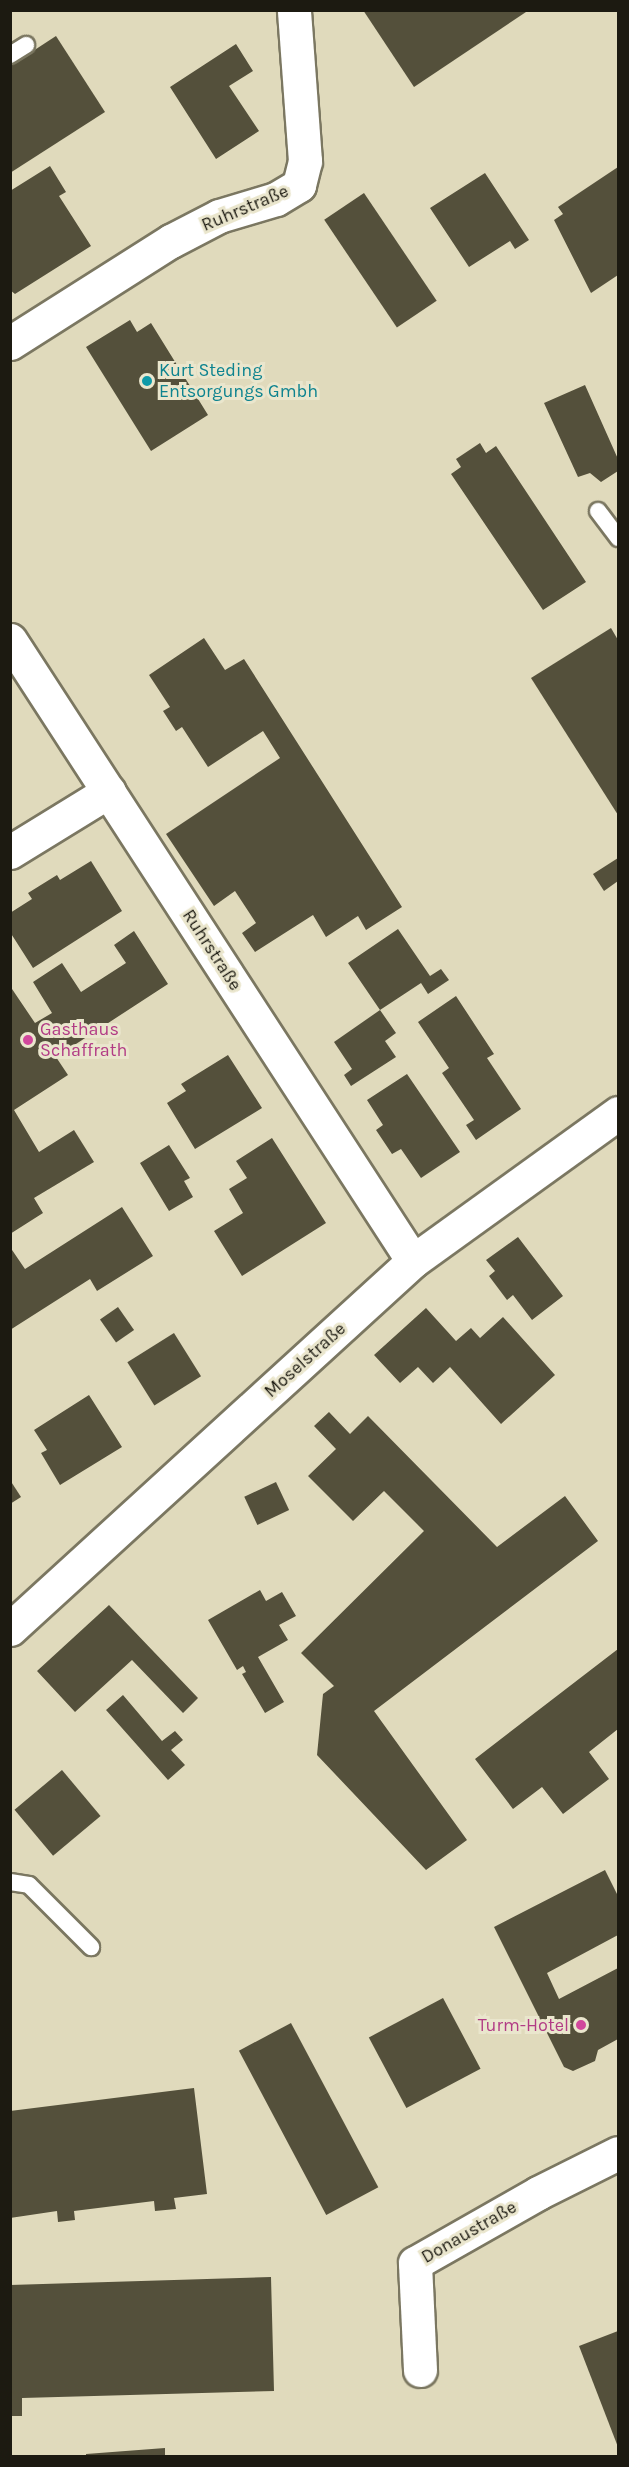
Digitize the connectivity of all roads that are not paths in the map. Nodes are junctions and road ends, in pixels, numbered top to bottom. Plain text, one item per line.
1 (294, 10) edge
2 (26, 45) dead end
3 (10, 55) edge
4 (10, 344) edge
5 (598, 511) dead end
6 (618, 538) edge
7 (10, 640) edge
8 (109, 791) junction
9 (10, 852) edge
10 (614, 1124) edge
11 (413, 1261) junction
12 (10, 1629) edge
13 (10, 1882) edge
14 (91, 1947) dead end
15 (618, 2153) edge
16 (420, 2370) dead end

1 - 4 street, Ruhrstraße
2 - 3 lane
5 - 6 lane
7 - 8 street, Ruhrstraße
8 - 9 street
8 - 11 street, Ruhrstraße
10 - 11 street, Moselstraße
11 - 12 street, Moselstraße
13 - 14 lane
15 - 16 street, Donaustraße

